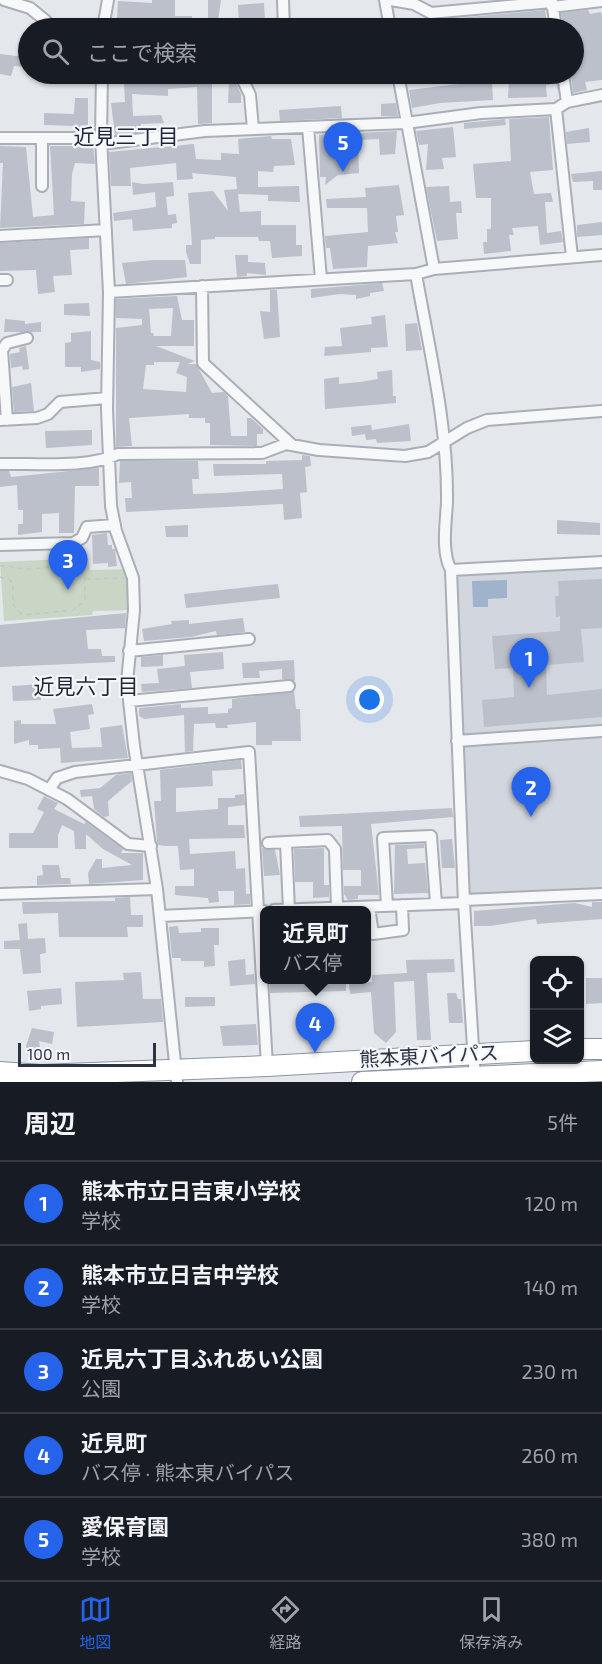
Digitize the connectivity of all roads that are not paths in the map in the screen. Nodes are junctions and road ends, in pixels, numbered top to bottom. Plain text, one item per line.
1 (4, 0) edge
2 (108, 0) edge
3 (283, 0) edge
4 (385, 0) edge
5 (391, 0) edge
6 (602, 1) edge
7 (552, 3) edge
8 (0, 7) edge
9 (42, 18) edge
10 (105, 18) edge
11 (284, 18) edge
12 (388, 18) edge
13 (554, 18) edge
14 (102, 84) edge
15 (245, 84) edge
16 (400, 84) edge
17 (564, 84) edge
18 (602, 96) edge
19 (567, 102) junction
20 (556, 109) junction
21 (406, 123) junction
22 (308, 127) junction
23 (253, 129) junction
24 (0, 138) edge
25 (42, 138) junction
26 (101, 141) junction
27 (42, 186) dead end
28 (106, 230) junction
29 (0, 237) edge
30 (602, 255) edge
31 (572, 257) junction
32 (434, 269) junction
33 (416, 274) junction
34 (321, 279) junction
35 (202, 286) junction
36 (109, 292) junction
37 (27, 338) dead end
38 (107, 398) junction
39 (602, 411) edge
40 (4, 420) edge
41 (446, 441) junction
42 (292, 445) junction
43 (108, 459) junction
44 (0, 464) edge
45 (115, 525) junction
46 (0, 545) edge
47 (602, 562) edge
48 (451, 570) junction
49 (249, 639) dead end
50 (129, 651) junction
51 (289, 686) dead end
52 (129, 701) junction
53 (602, 731) edge
54 (457, 741) junction
55 (137, 764) junction
56 (0, 771) edge
57 (49, 790) junction
58 (286, 842) junction
59 (268, 843) dead end
60 (151, 846) junction
61 (157, 889) junction
62 (0, 894) edge
63 (602, 894) edge
64 (464, 901) junction
65 (436, 904) junction
66 (402, 905) junction
67 (261, 906) edge
68 (290, 906) edge
69 (337, 906) edge
70 (387, 906) junction
71 (371, 907) edge
72 (260, 911) edge
73 (160, 916) junction
74 (371, 920) edge
75 (264, 984) edge
76 (602, 1049) edge
77 (584, 1050) edge
78 (530, 1051) edge
79 (473, 1053) junction
80 (267, 1066) junction
81 (602, 1071) edge
82 (0, 1072) edge
83 (41, 1075) junction
84 (177, 1076) edge
85 (475, 1079) edge
86 (0, 1080) edge
87 (362, 1082) edge

1 - 8 street
1 - 9 street
2 - 10 street
3 - 11 street
4 - 12 street
5 - 7 street
6 - 7 street
7 - 13 street
14 - 26 street
15 - 23 street
16 - 21 street
17 - 19 street
18 - 19 street
19 - 20 street
20 - 21 street
20 - 31 street
21 - 22 street
21 - 32 street
22 - 23 street
22 - 34 street
23 - 26 street
24 - 25 street
25 - 26 street
25 - 27 street
26 - 28 street
28 - 29 street
28 - 36 street
30 - 31 street
31 - 32 street
32 - 33 street
33 - 34 street
33 - 41 street
34 - 35 street
35 - 36 street
35 - 42 street
36 - 38 street
37 - 40 street
38 - 40 street
38 - 43 street
39 - 41 street
41 - 42 street
41 - 48 street
42 - 43 street
43 - 44 street
43 - 45 street
45 - 46 street
45 - 50 street
47 - 48 street
48 - 54 street
49 - 50 street
50 - 52 street
51 - 52 street
52 - 55 street
53 - 54 street
54 - 64 street
55 - 57 street
55 - 60 street
55 - 67 street
56 - 57 street
57 - 60 street
58 - 59 street
58 - 68 street
58 - 69 street
60 - 61 street
61 - 62 street
61 - 73 street
63 - 64 street
64 - 65 street
64 - 79 street
65 - 66 street
65 - 70 street
66 - 70 street
66 - 74 street
70 - 71 street
72 - 73 street
73 - 84 street
75 - 80 street
76 - 77 highway
78 - 79 highway, 熊本東バイパス
79 - 80 highway, 熊本東バイパス
79 - 85 street
80 - 84 highway, 熊本東バイパス
81 - 85 highway, 熊本東バイパス
82 - 83 highway, 熊本東バイパス
83 - 84 highway, 熊本東バイパス
83 - 86 highway
85 - 87 highway, 熊本東バイパス

